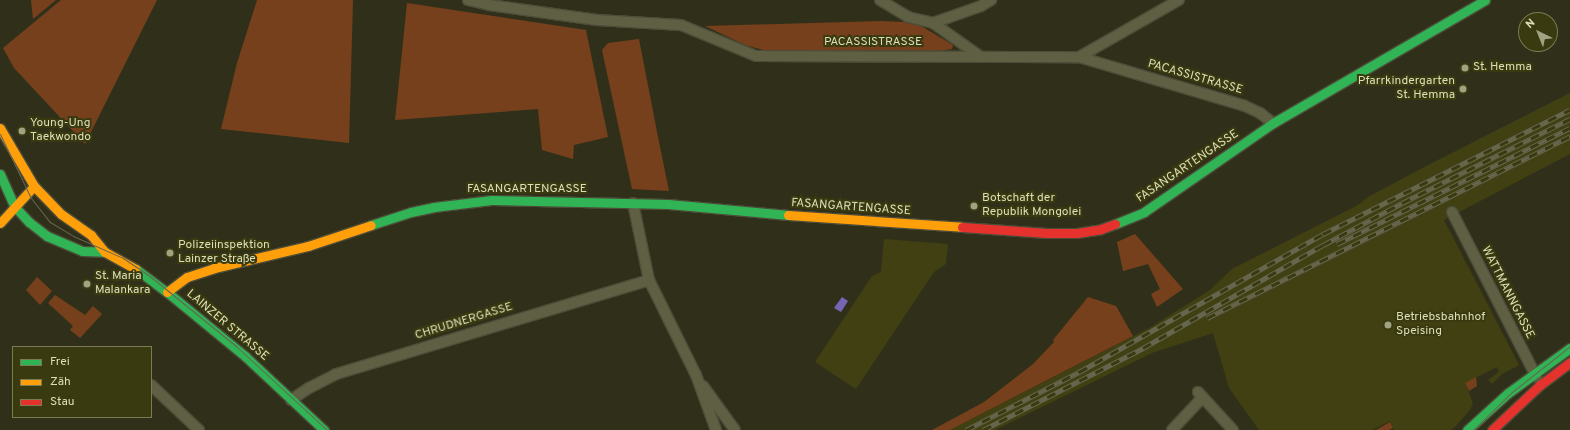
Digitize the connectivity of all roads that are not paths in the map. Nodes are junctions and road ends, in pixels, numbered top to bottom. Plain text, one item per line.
1 (468, 0) edge
2 (880, 0) edge
3 (992, 0) edge
4 (1179, 0) edge
5 (1485, 0) edge
6 (933, 23) junction
7 (981, 57) junction
8 (1079, 57) junction
9 (1273, 123) junction
10 (0, 128) edge
11 (0, 174) edge
12 (34, 186) junction
13 (634, 203) junction
14 (15, 207) junction
15 (1452, 212) dead end
16 (0, 223) edge
17 (105, 252) junction
18 (649, 280) junction
19 (167, 292) junction
20 (1570, 348) edge
21 (1570, 362) edge
22 (696, 375) junction
23 (1534, 375) junction
24 (1540, 385) junction
25 (152, 386) edge
26 (291, 400) junction
27 (199, 430) edge
28 (324, 430) edge
29 (716, 430) edge
30 (735, 430) edge
31 (1172, 430) edge
32 (1233, 430) edge
33 (1467, 430) edge
34 (1492, 430) edge

1 - 7 street, PACASSISTRASSE
2 - 6 street
3 - 6 street
4 - 8 street
5 - 9 main road, FASANGARTENGASSE
6 - 7 street
7 - 8 street, PACASSISTRASSE
8 - 9 street, PACASSISTRASSE
9 - 13 main road, FASANGARTENGASSE
10 - 12 main road, LAINZER STRASSE
11 - 14 main road, LAINZER STRASSE
12 - 14 main road
12 - 17 main road, LAINZER STRASSE
13 - 18 street
13 - 19 main road, FASANGARTENGASSE
14 - 16 main road
14 - 17 main road, LAINZER STRASSE
15 - 23 street, WATTMANNGASSE
17 - 19 main road, LAINZER STRASSE
18 - 22 street
18 - 26 street, CHRUDNERGASSE
19 - 26 main road, LAINZER STRASSE
20 - 23 main road
21 - 24 main road
22 - 29 street
22 - 30 street
23 - 24 street, WATTMANNGASSE
23 - 33 main road
24 - 34 main road
25 - 27 street
26 - 28 main road, LAINZER STRASSE
31 - 32 street

